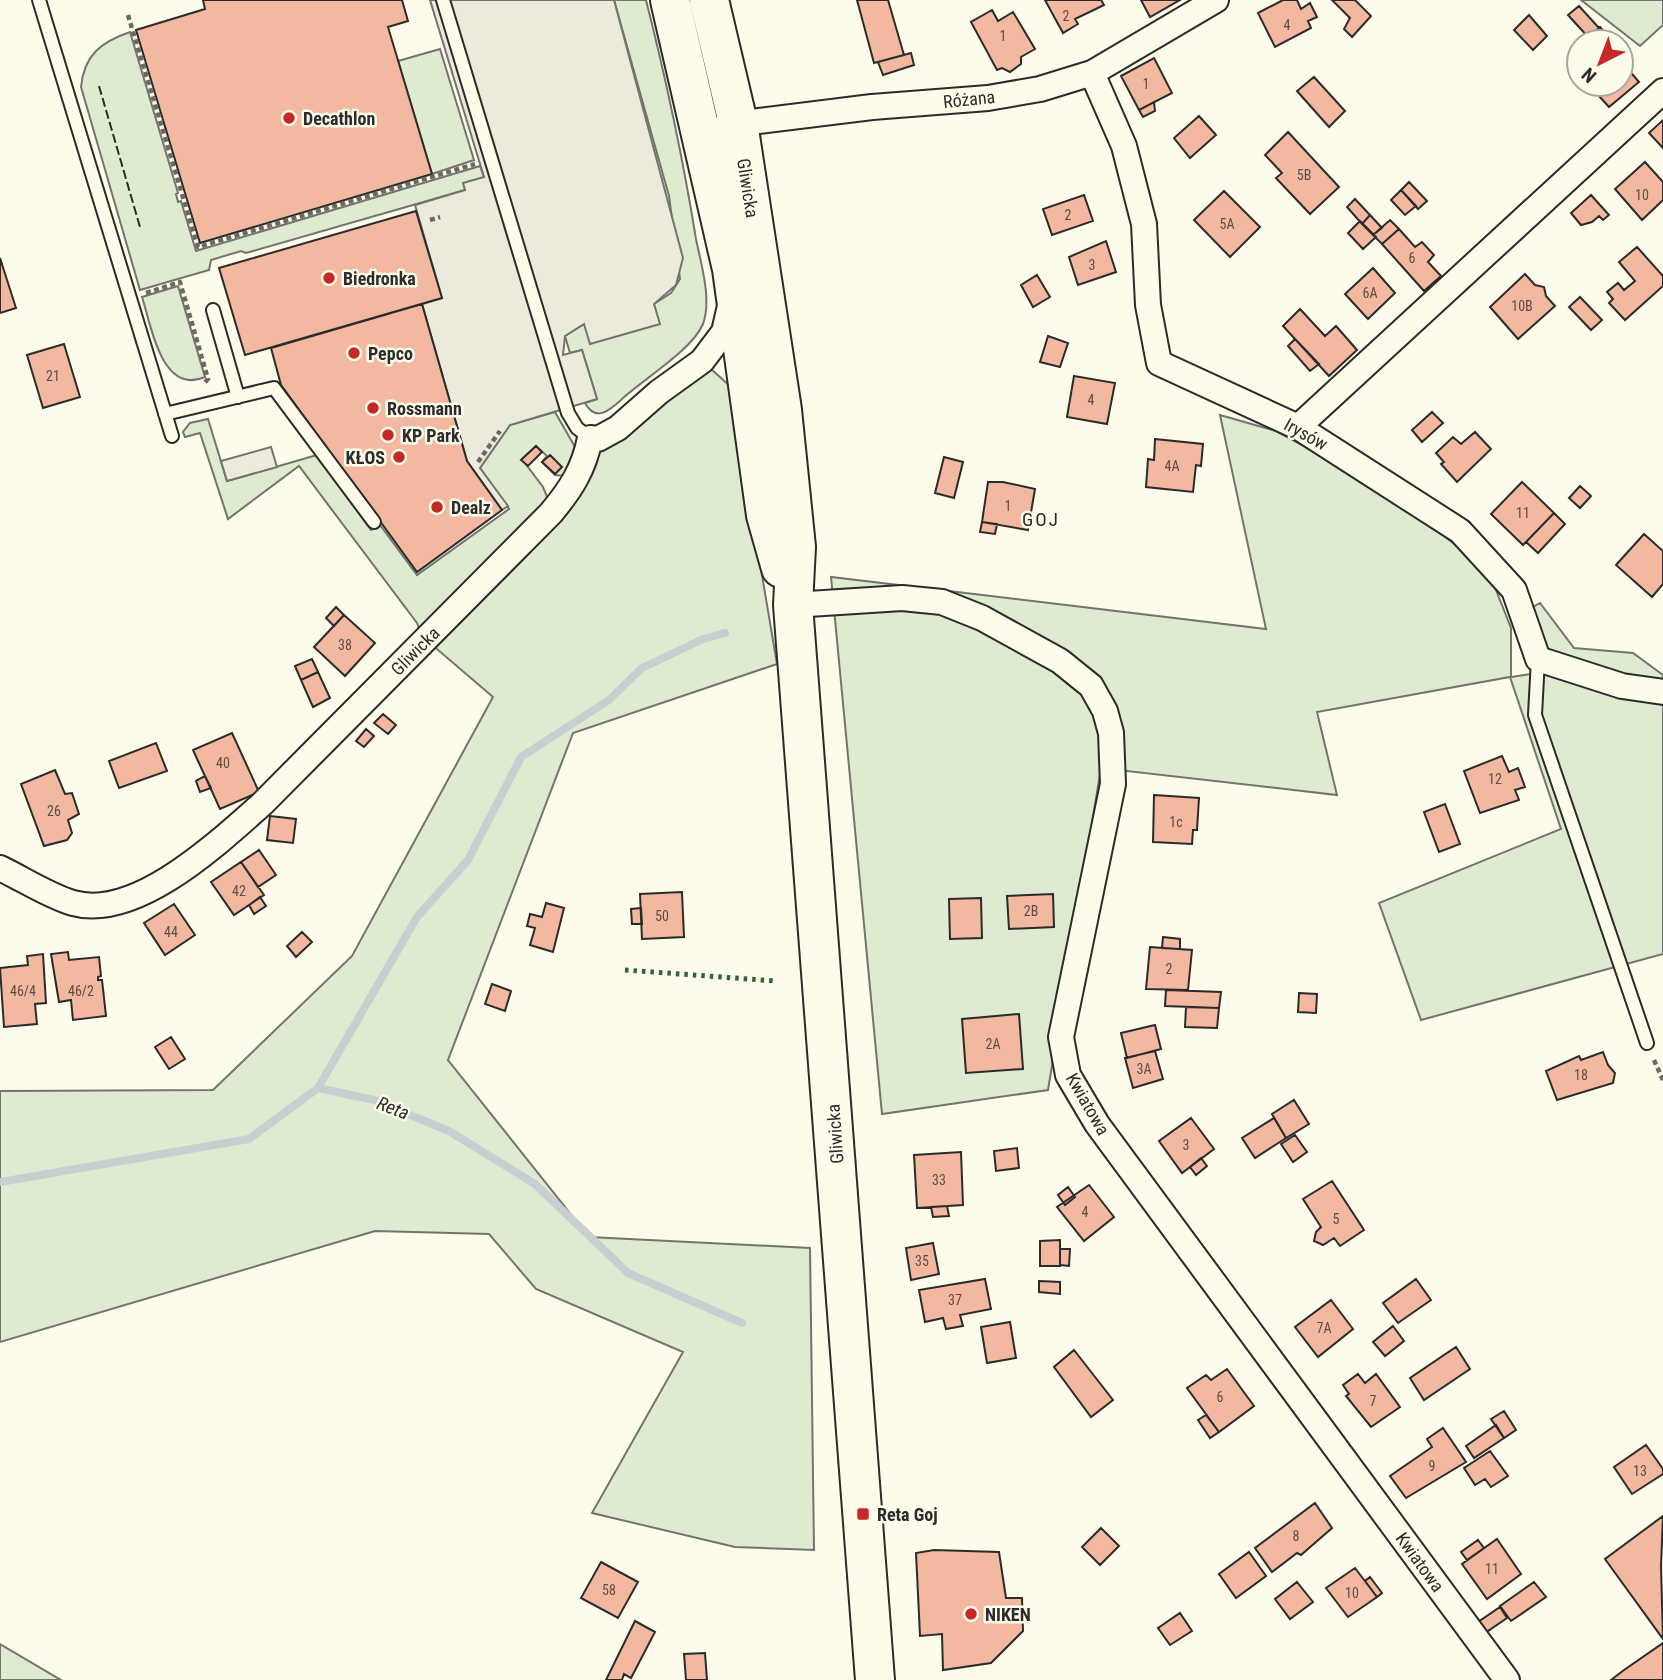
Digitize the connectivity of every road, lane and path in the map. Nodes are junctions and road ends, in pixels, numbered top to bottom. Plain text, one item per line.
1 (39, 0) edge
2 (443, 0) edge
3 (670, 0) edge
4 (709, 0) edge
5 (1216, 0) edge
6 (128, 15) dead end
7 (1092, 73) junction
8 (1663, 91) edge
9 (738, 123) junction
10 (701, 129) junction
11 (492, 159) junction
12 (440, 217) dead end
13 (430, 220) dead end
14 (732, 269) junction
15 (162, 288) dead end
16 (213, 310) dead end
17 (155, 379) junction
18 (238, 397) junction
19 (165, 414) junction
20 (1298, 427) junction
21 (500, 431) dead end
22 (172, 436) dead end
23 (590, 438) junction
24 (478, 462) dead end
25 (374, 522) dead end
26 (792, 596) junction
27 (1538, 659) junction
28 (1663, 692) edge
29 (0, 868) edge
30 (1647, 1043) dead end
31 (876, 1680) edge
32 (1507, 1680) edge

1 - 17 lane
2 - 11 lane
3 - 10 main road, Gliwicka
4 - 9 main road, Gliwicka
5 - 7 street, Różana
6 - 11 path
7 - 9 street, Różana
7 - 20 street, Irysów
8 - 20 street
9 - 10 street, Różana
9 - 26 main road, Gliwicka
10 - 14 main road, Gliwicka
11 - 23 lane
12 - 13 path
14 - 23 street, Gliwicka
14 - 26 main road, Gliwicka
15 - 17 path
16 - 18 lane
17 - 19 lane
18 - 19 lane
18 - 25 lane
19 - 22 lane
20 - 27 street, Irysów
21 - 24 path
23 - 29 street, Gliwicka
26 - 31 main road, Gliwicka
26 - 32 street, Kwiatowa
27 - 28 street
27 - 30 lane

